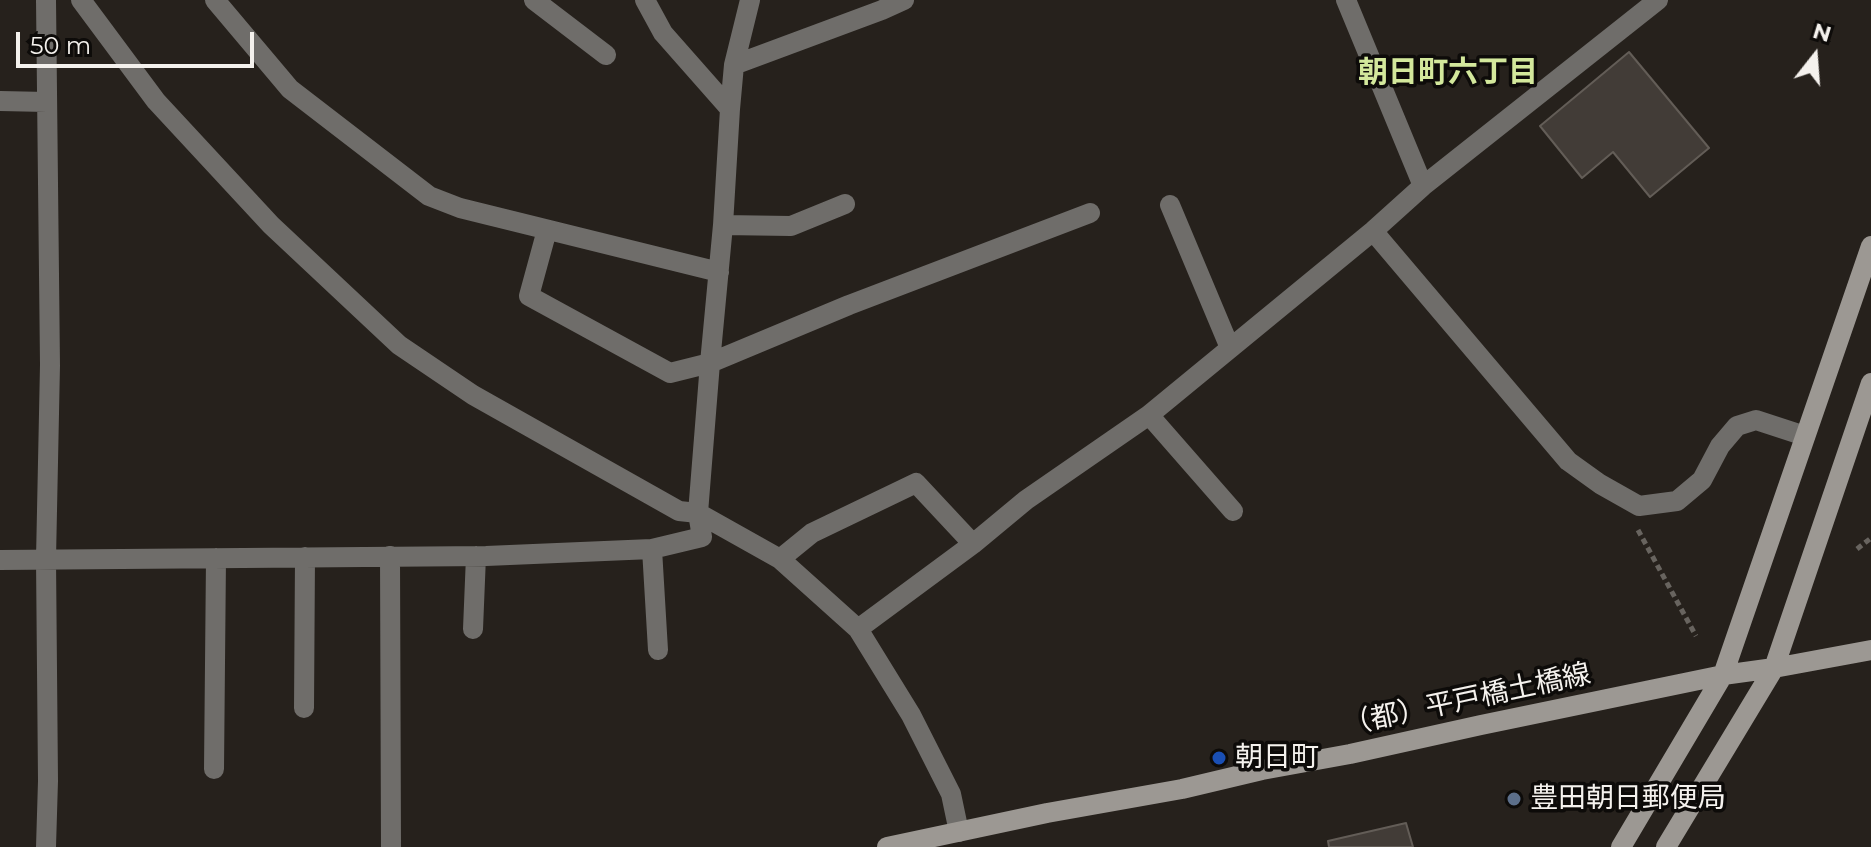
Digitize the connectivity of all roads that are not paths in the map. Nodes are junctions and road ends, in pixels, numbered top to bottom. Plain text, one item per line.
1 (46, 0) edge
2 (81, 0) edge
3 (215, 0) edge
4 (534, 0) edge
5 (645, 0) edge
6 (750, 0) edge
7 (904, 0) edge
8 (1346, 0) edge
9 (1658, 0) edge
10 (881, 5) edge
11 (606, 55) dead end
12 (734, 65) junction
13 (0, 101) edge
14 (47, 102) junction
15 (730, 109) junction
16 (1423, 186) junction
17 (845, 204) dead end
18 (1170, 205) dead end
19 (1090, 213) dead end
20 (723, 225) junction
21 (547, 230) junction
22 (1373, 231) junction
23 (1871, 246) edge
24 (719, 272) junction
25 (1230, 348) junction
26 (710, 363) junction
27 (1871, 383) edge
28 (1149, 415) junction
29 (1805, 436) junction
30 (1233, 511) dead end
31 (698, 513) junction
32 (973, 544) junction
33 (652, 549) junction
34 (390, 556) junction
35 (476, 556) junction
36 (305, 557) junction
37 (216, 558) junction
38 (46, 559) junction
39 (780, 559) junction
40 (0, 560) edge
41 (473, 629) dead end
42 (858, 629) junction
43 (658, 650) dead end
44 (1871, 650) edge
45 (1774, 668) junction
46 (1723, 675) junction
47 (304, 708) dead end
48 (214, 769) dead end
49 (959, 832) junction
50 (46, 847) edge
51 (391, 847) edge
52 (887, 847) edge
53 (1621, 847) edge
54 (1666, 847) edge

1 - 14 street
2 - 31 street
3 - 21 street
4 - 11 street
5 - 15 street
6 - 12 street
7 - 10 street
8 - 16 street
9 - 16 street
10 - 12 street
12 - 15 street
13 - 14 street
14 - 38 street
15 - 20 street
16 - 22 street
17 - 20 street
18 - 25 street
19 - 26 street
20 - 24 street
21 - 24 street
21 - 26 street
22 - 25 street
22 - 29 street
23 - 29 street
24 - 26 street
25 - 28 street
26 - 31 street
27 - 45 street
28 - 30 street
28 - 32 street
29 - 46 street
31 - 33 street
31 - 39 street
32 - 39 street
32 - 42 street
33 - 35 street
33 - 43 street
34 - 35 street
34 - 36 street
34 - 51 street
35 - 41 street
36 - 37 street
36 - 47 street
37 - 38 street
37 - 48 street
38 - 40 street
38 - 50 street
39 - 42 street
42 - 49 street
44 - 45 street, （都）平戸橋土橋線
45 - 46 street, （都）平戸橋土橋線
45 - 54 street
46 - 49 street, （都）平戸橋土橋線
46 - 53 street
49 - 52 street, （都）平戸橋土橋線

